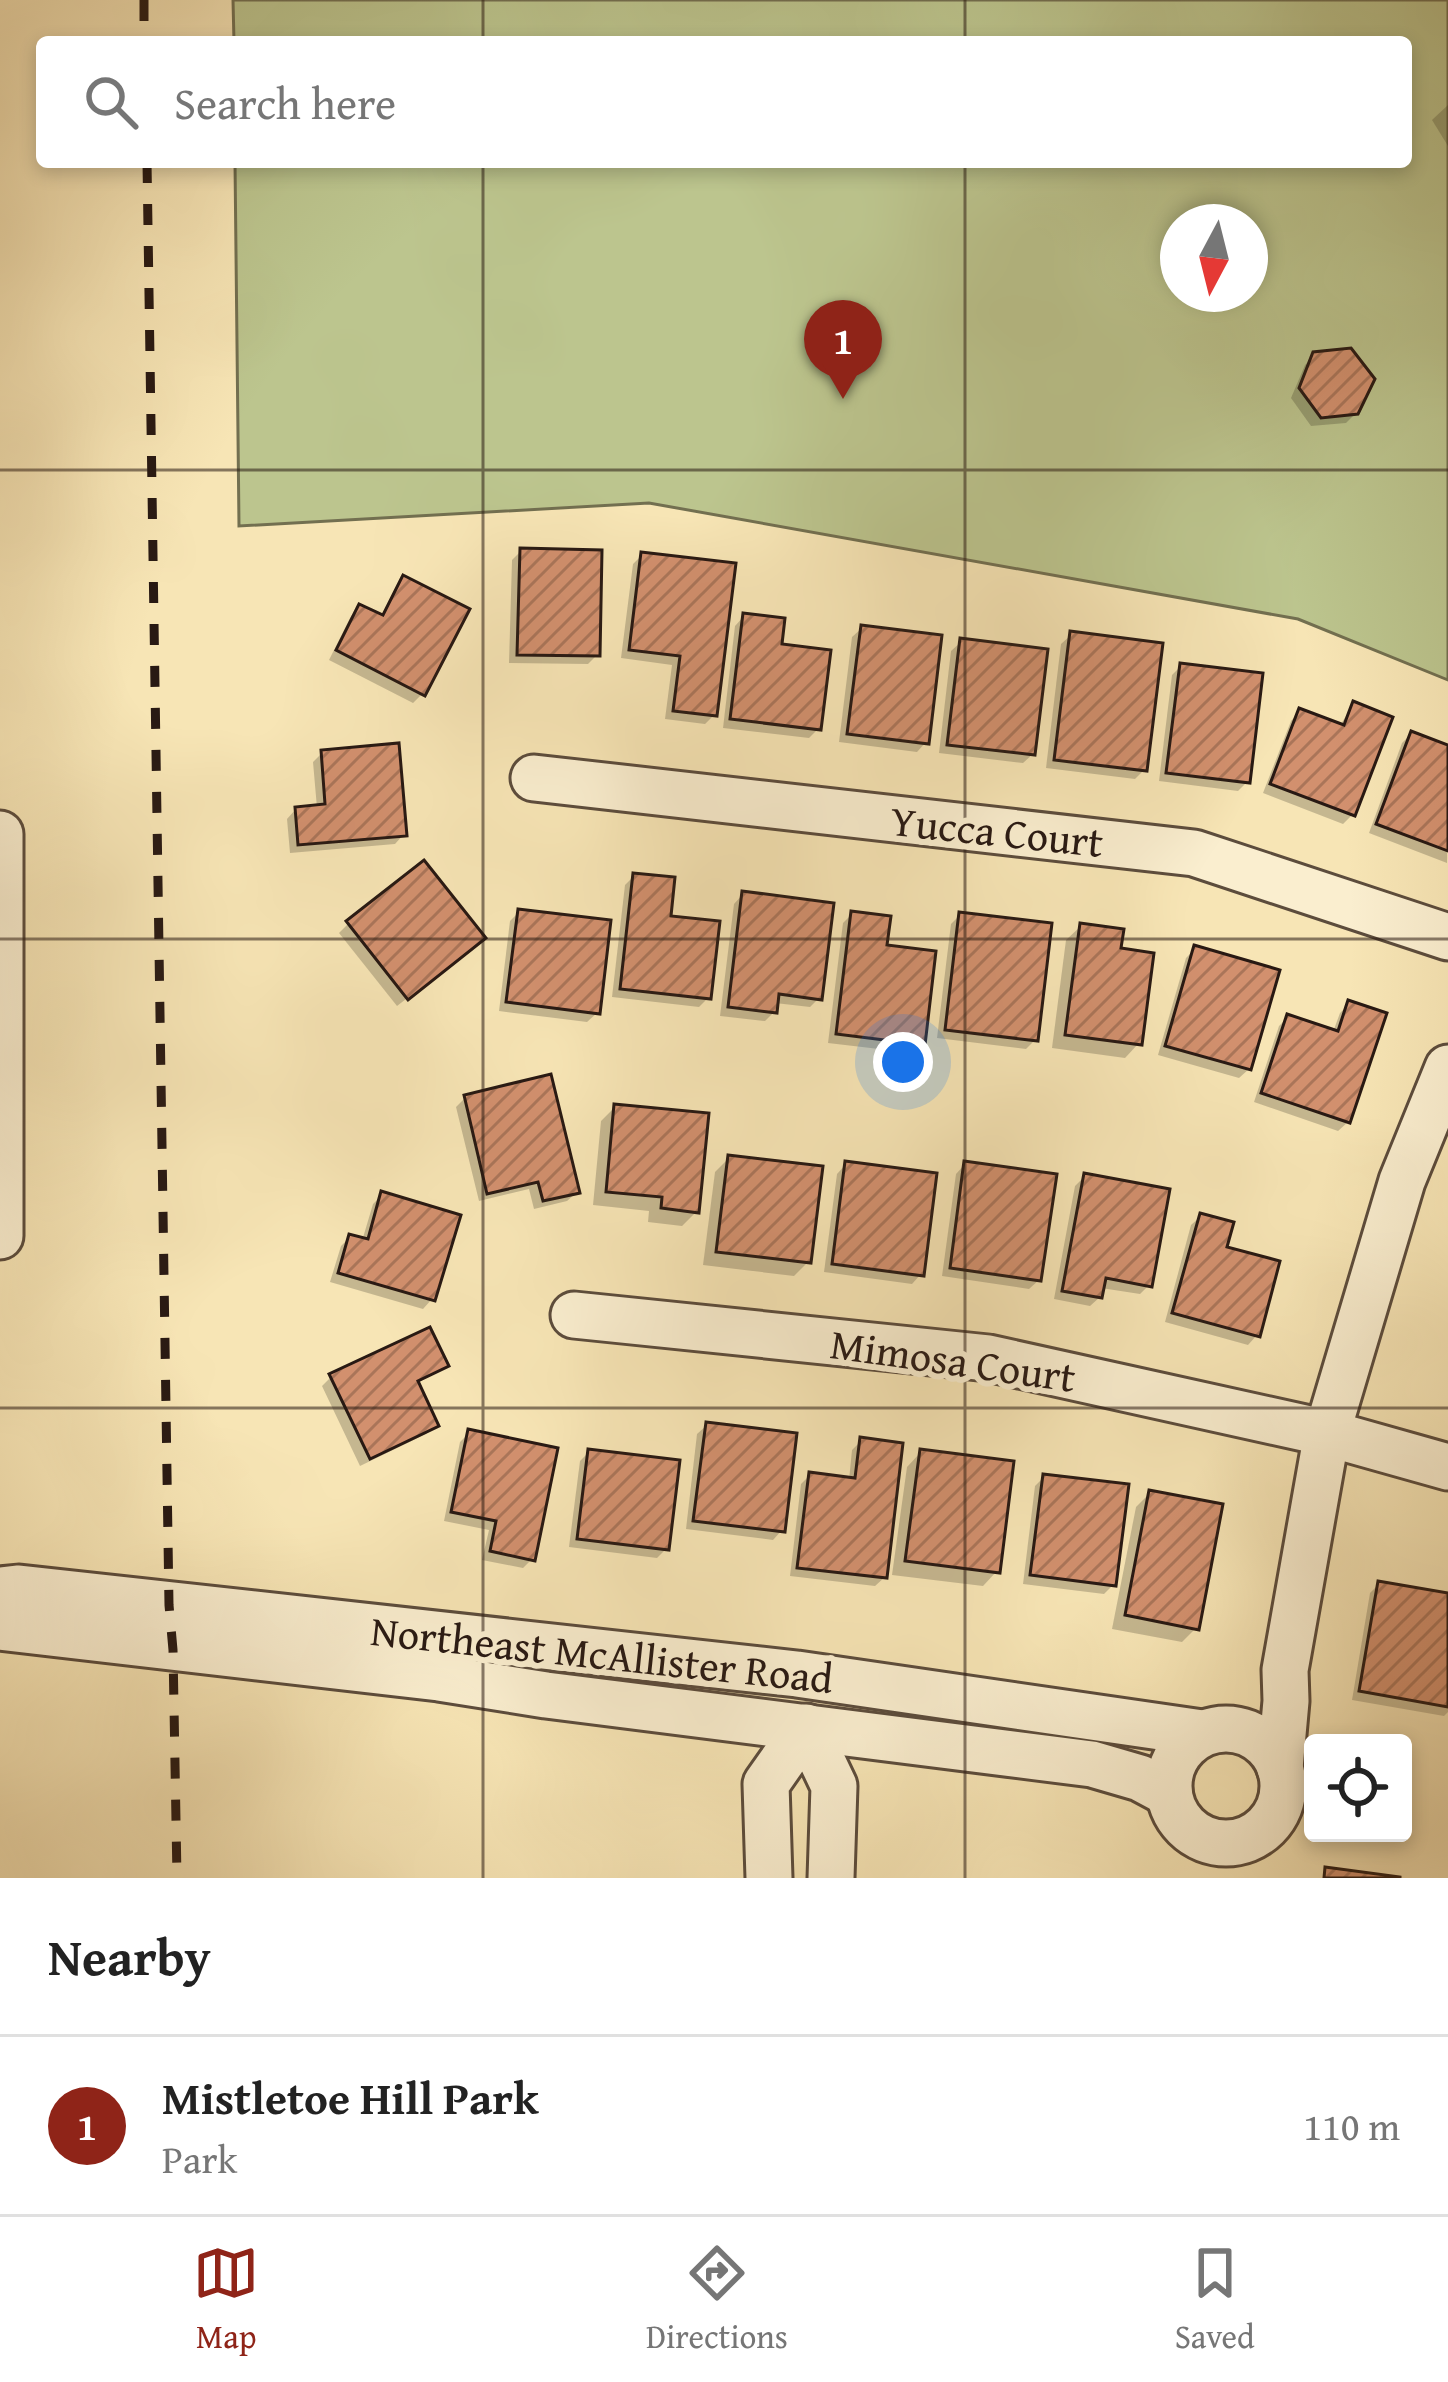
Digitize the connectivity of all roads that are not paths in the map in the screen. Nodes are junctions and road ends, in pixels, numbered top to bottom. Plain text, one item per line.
1 (535, 778) dead end
2 (0, 834) edge
3 (1448, 937) edge
4 (1448, 1068) edge
5 (0, 1236) edge
6 (574, 1315) dead end
7 (1327, 1433) junction
8 (1448, 1467) edge
9 (0, 1590) edge
10 (0, 1627) edge
11 (1285, 1670) junction
12 (806, 1727) junction
13 (1211, 1731) junction
14 (1280, 1768) junction
15 (1168, 1793) junction
16 (1200, 1857) edge
17 (1248, 1857) edge
18 (769, 1878) edge
19 (831, 1878) edge

1 - 3 street, Yucca Court
2 - 5 street
4 - 7 street
6 - 7 street, Mimosa Court
7 - 8 street, Mimosa Court
7 - 11 street
9 - 13 street, Northeast McAllister Road
10 - 12 street, Northeast McAllister Road
11 - 13 street
11 - 14 street
12 - 15 street, Northeast McAllister Road
12 - 18 street
12 - 19 street
13 - 14 street, Northeast McAllister Road
13 - 15 street
14 - 17 street
15 - 16 street
16 - 17 street

